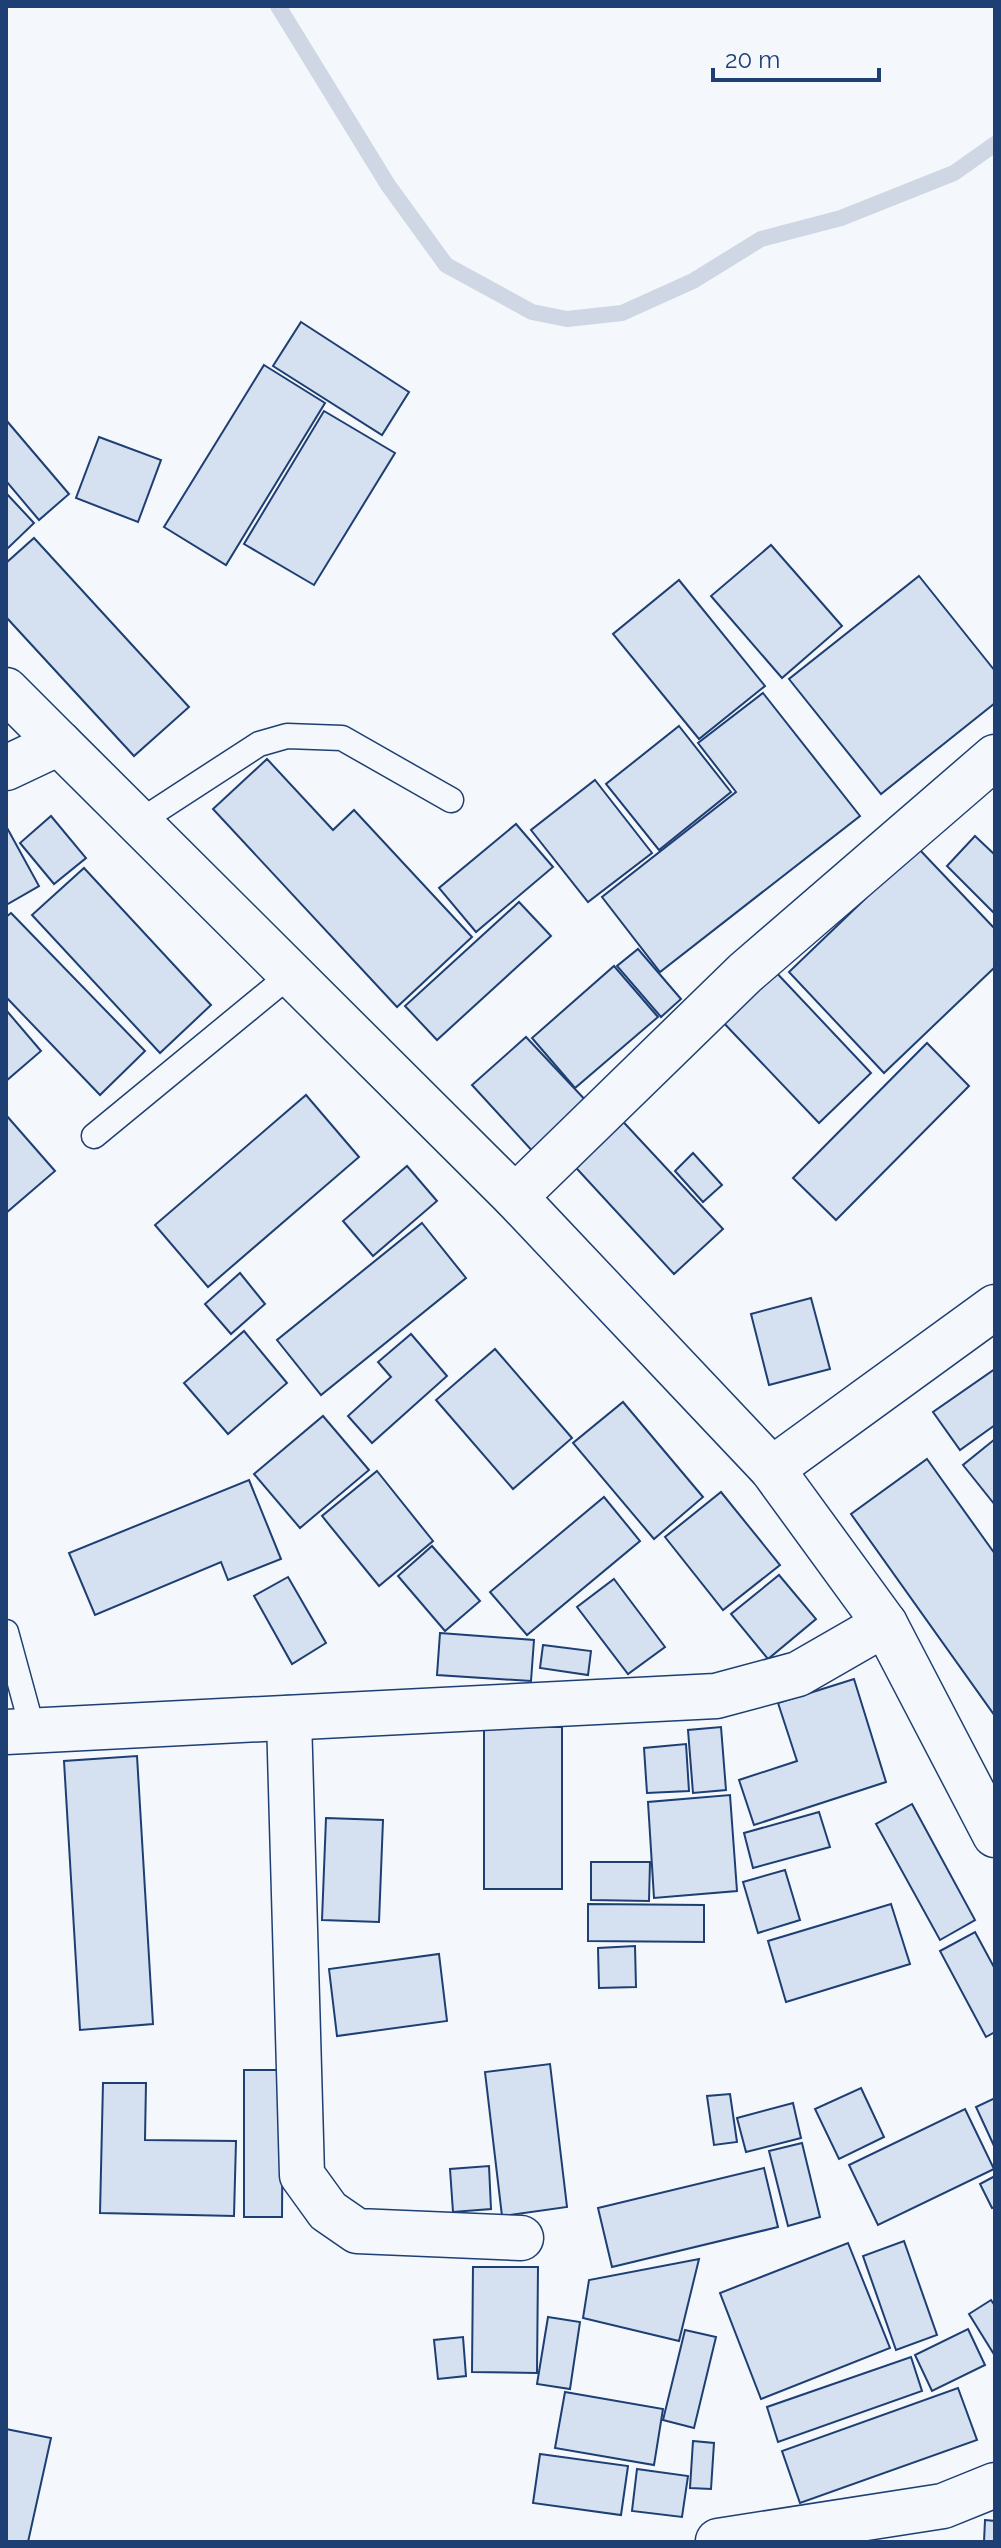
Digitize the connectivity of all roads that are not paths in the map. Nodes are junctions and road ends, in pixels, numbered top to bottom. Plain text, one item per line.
1 (8, 694) edge
2 (59, 743) junction
3 (995, 757) edge
4 (6, 768) edge
5 (451, 800) dead end
6 (139, 822) junction
7 (291, 974) junction
8 (94, 1136) dead end
9 (515, 1197) junction
10 (995, 1307) edge
11 (772, 1469) junction
12 (885, 1624) junction
13 (6, 1632) edge
14 (289, 1718) junction
15 (20, 1732) edge
16 (995, 1835) edge
17 (521, 2238) dead end
18 (995, 2485) edge
19 (718, 2541) edge

1 - 2 street
2 - 4 street
2 - 6 street
3 - 9 street
5 - 6 lane
6 - 7 street
7 - 8 lane
7 - 9 street
9 - 11 street
10 - 11 street
11 - 12 street
12 - 14 street
12 - 16 street
13 - 15 lane
14 - 15 street
14 - 17 street
18 - 19 street

